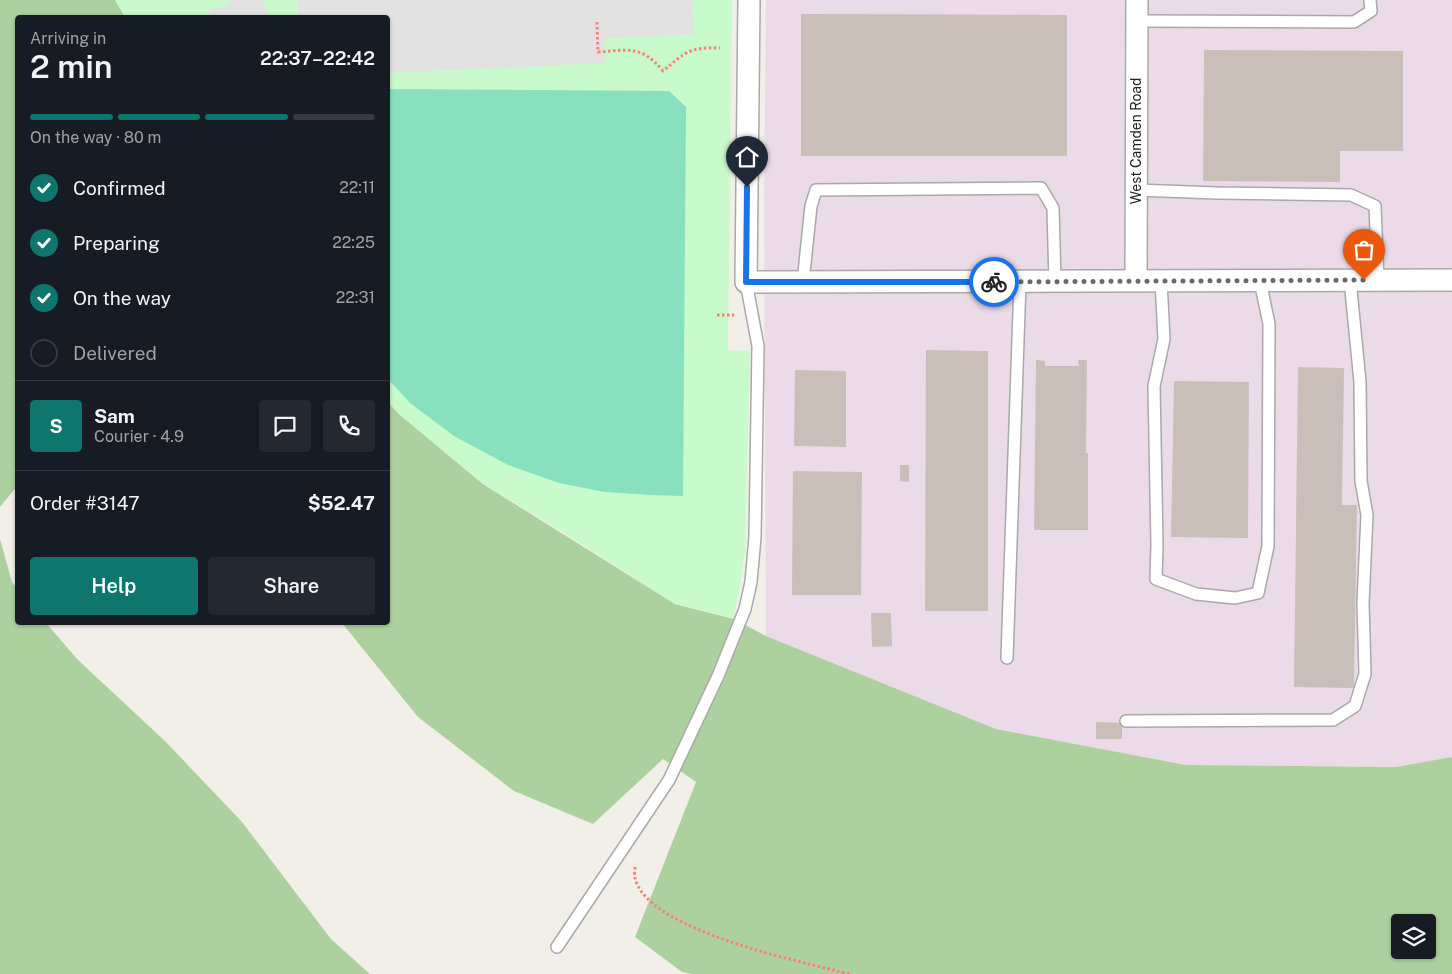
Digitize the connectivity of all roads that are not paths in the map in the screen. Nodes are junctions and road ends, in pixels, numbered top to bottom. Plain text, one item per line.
1 (749, 0) edge
2 (1136, 0) edge
3 (1370, 0) edge
4 (1136, 21) junction
5 (1136, 190) junction
6 (1350, 280) junction
7 (1452, 280) edge
8 (1136, 281) junction
9 (1161, 281) junction
10 (1260, 281) junction
11 (1378, 281) junction
12 (746, 282) junction
13 (803, 282) junction
14 (1020, 282) junction
15 (1055, 282) junction
16 (1007, 658) dead end
17 (1126, 720) dead end
18 (557, 946) dead end

1 - 12 street
2 - 4 street, West Camden Road
3 - 4 lane
4 - 5 street, West Camden Road
5 - 8 street, West Camden Road
5 - 11 lane
6 - 10 street
6 - 11 street
6 - 17 lane
7 - 11 street
8 - 9 street
8 - 15 street
9 - 10 street
9 - 10 lane
12 - 13 street
12 - 18 lane
13 - 14 street
13 - 15 lane
14 - 15 street
14 - 16 lane

